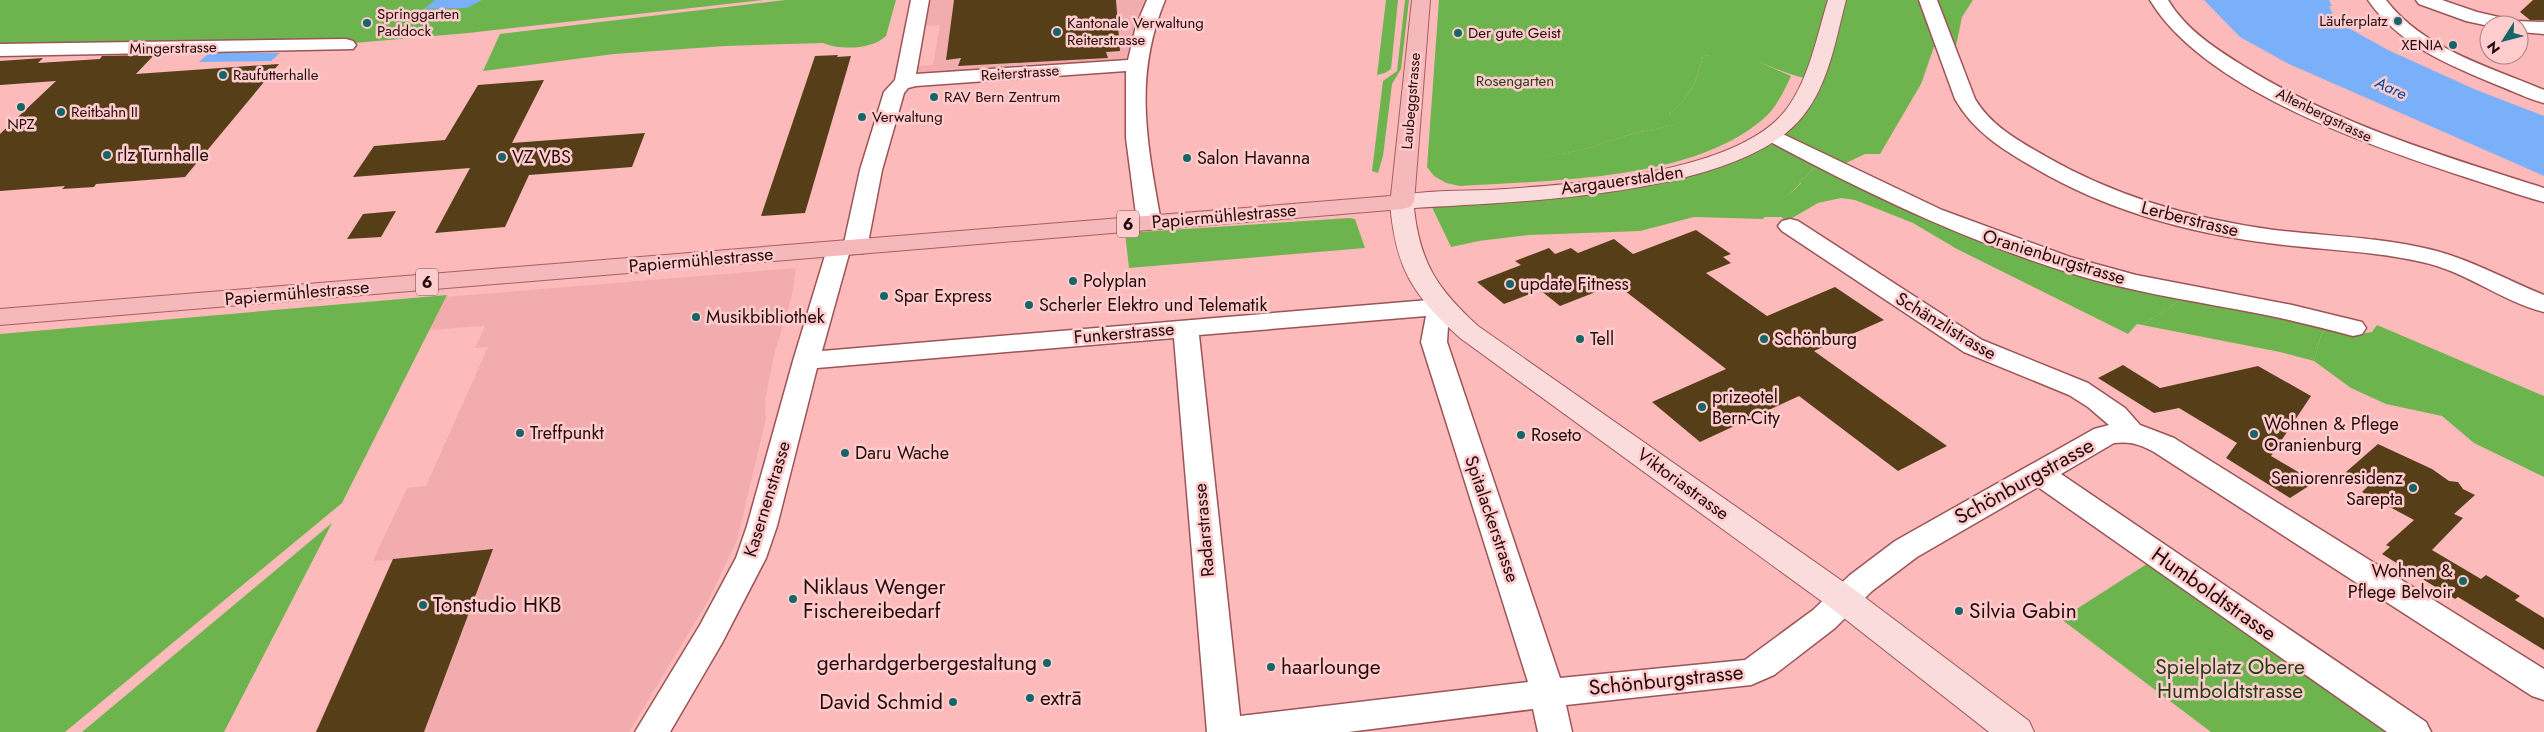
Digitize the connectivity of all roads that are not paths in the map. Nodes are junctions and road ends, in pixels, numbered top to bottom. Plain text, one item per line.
1 (920, 0) edge
2 (1156, 0) edge
3 (1421, 0) edge
4 (1837, 0) edge
5 (1928, 0) edge
6 (2159, 0) edge
7 (2376, 0) edge
8 (2425, 0) edge
9 (2479, 18) edge
10 (2529, 27) edge
11 (2544, 28) edge
12 (346, 45) dead end
13 (0, 50) edge
14 (1136, 64) junction
15 (904, 82) junction
16 (2544, 96) edge
17 (1772, 135) junction
18 (2544, 196) edge
19 (1402, 202) junction
20 (1149, 222) junction
21 (1790, 226) dead end
22 (847, 248) junction
23 (2544, 304) edge
24 (1441, 307) junction
25 (0, 317) edge
26 (1186, 328) junction
27 (2353, 328) dead end
28 (806, 360) junction
29 (2139, 434) junction
30 (2039, 473) junction
31 (1843, 600) junction
32 (2544, 686) edge
33 (1547, 693) junction
34 (652, 732) edge
35 (1224, 732) edge
36 (1232, 732) edge
37 (1555, 732) edge
38 (2016, 732) edge
39 (2414, 732) edge

1 - 15 street
2 - 14 street
3 - 19 main road, Laubeggstrasse
4 - 17 main road, Aargauerstalden
5 - 23 street, Lerberstrasse
6 - 18 street, Altenbergstrasse
7 - 16 street
8 - 9 street
10 - 11 street
12 - 13 street, Mingerstrasse
14 - 15 street, Reiterstrasse
14 - 20 street
15 - 22 street
17 - 19 main road, Aargauerstalden
17 - 27 street, Oranienburgstrasse
19 - 20 main road, Papiermühlestrasse / 6
19 - 24 main road, Viktoriastrasse
20 - 22 main road, Papiermühlestrasse / 6
21 - 29 street, Schänzlistrasse
22 - 25 main road, Papiermühlestrasse / 6
22 - 28 street, Kasernenstrasse
24 - 26 street, Funkerstrasse
24 - 31 main road, Viktoriastrasse
24 - 33 street, Spitalackerstrasse
26 - 28 street, Funkerstrasse
26 - 35 street, Radarstrasse
28 - 34 street, Kasernenstrasse
29 - 30 street, Schönburgstrasse
29 - 32 street, Schänzlistrasse
30 - 31 street, Schönburgstrasse
30 - 39 street, Humboldtstrasse
31 - 33 street, Schönburgstrasse
31 - 38 main road, Viktoriastrasse
33 - 36 street, Schönburgstrasse
33 - 37 street, Spitalackerstrasse

